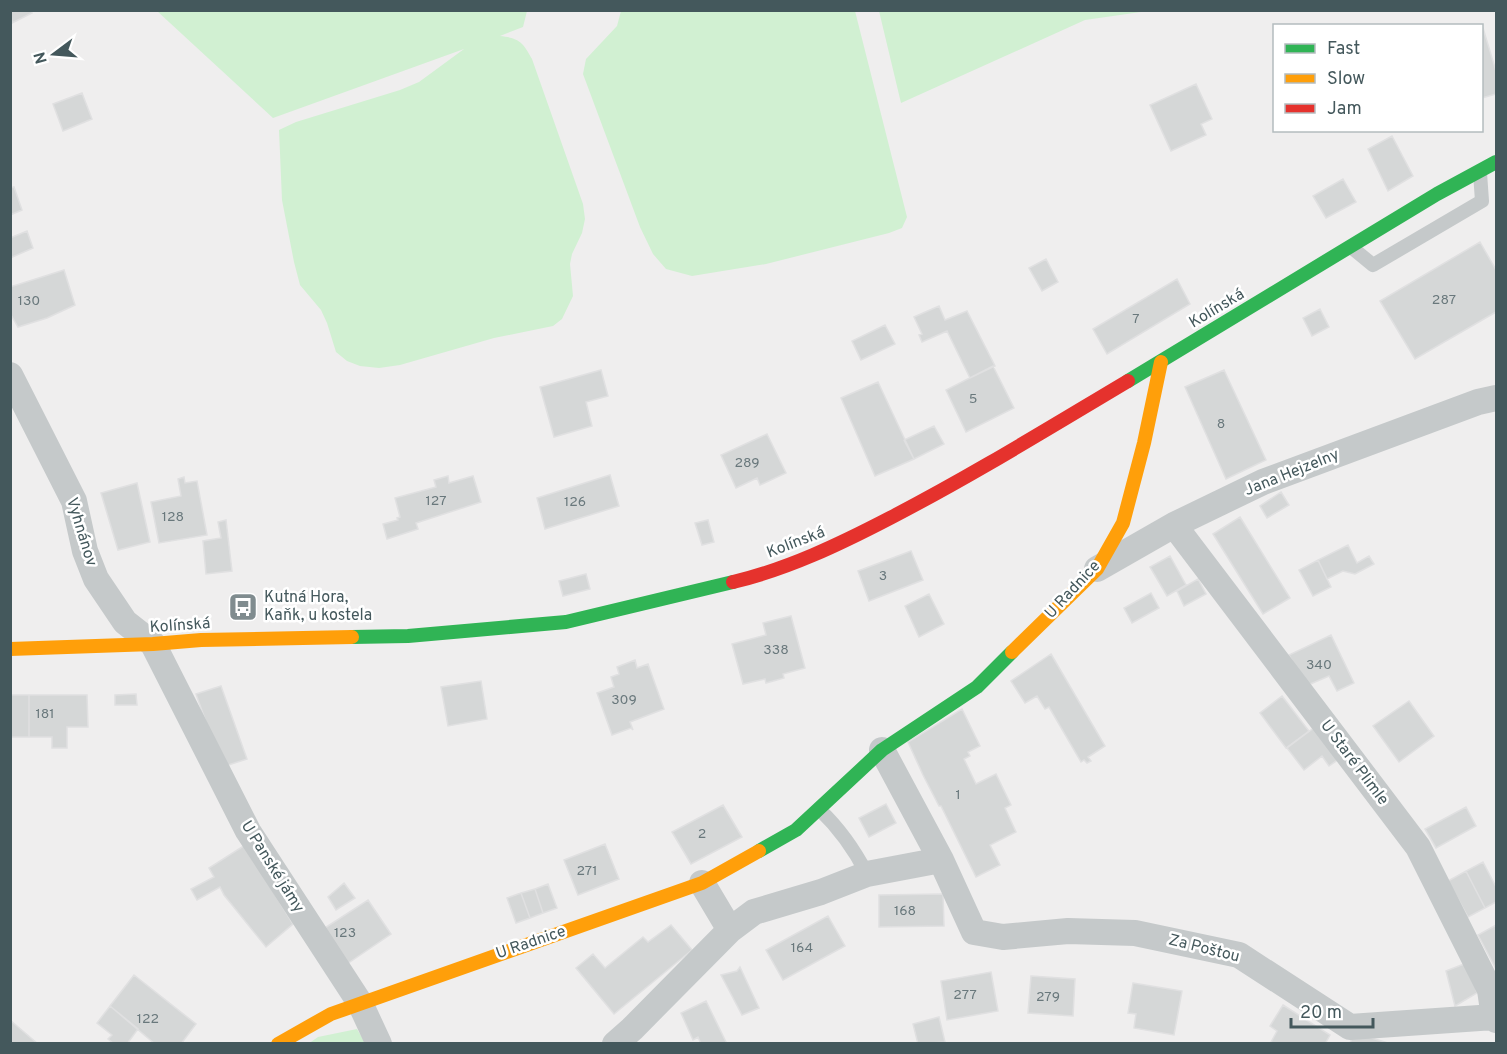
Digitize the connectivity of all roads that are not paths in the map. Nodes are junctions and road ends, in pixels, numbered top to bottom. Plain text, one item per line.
1 (1497, 162) edge
2 (1480, 171) junction
3 (1351, 247) junction
4 (1161, 362) junction
5 (10, 375) edge
6 (1497, 398) edge
7 (1174, 525) junction
8 (1097, 569) junction
9 (153, 644) junction
10 (10, 649) edge
11 (882, 750) junction
12 (820, 810) junction
13 (941, 860) junction
14 (867, 874) junction
15 (702, 883) junction
16 (730, 930) junction
17 (360, 1004) junction
18 (1495, 1018) edge
19 (278, 1044) edge
20 (379, 1044) edge
21 (615, 1044) edge

1 - 2 street, Kolínská
2 - 3 street, Kolínská
2 - 3 lane
3 - 4 street, Kolínská
4 - 8 street, U Radnice
4 - 9 street, Kolínská
5 - 9 street, Vyhnánov
6 - 7 street, Jana Hejzelny
7 - 8 street, Jana Hejzelny
7 - 18 street, U Staré Plimle
8 - 11 street, U Radnice
9 - 10 street, Kolínská
9 - 17 street, U Panské jámy
11 - 12 street, U Radnice
11 - 13 street
12 - 14 lane
12 - 15 street, U Radnice
13 - 14 street
13 - 18 street, Za Poštou
14 - 16 street
15 - 16 street
15 - 17 street, U Radnice
16 - 21 street
17 - 19 street
17 - 20 street, U Panské jámy

